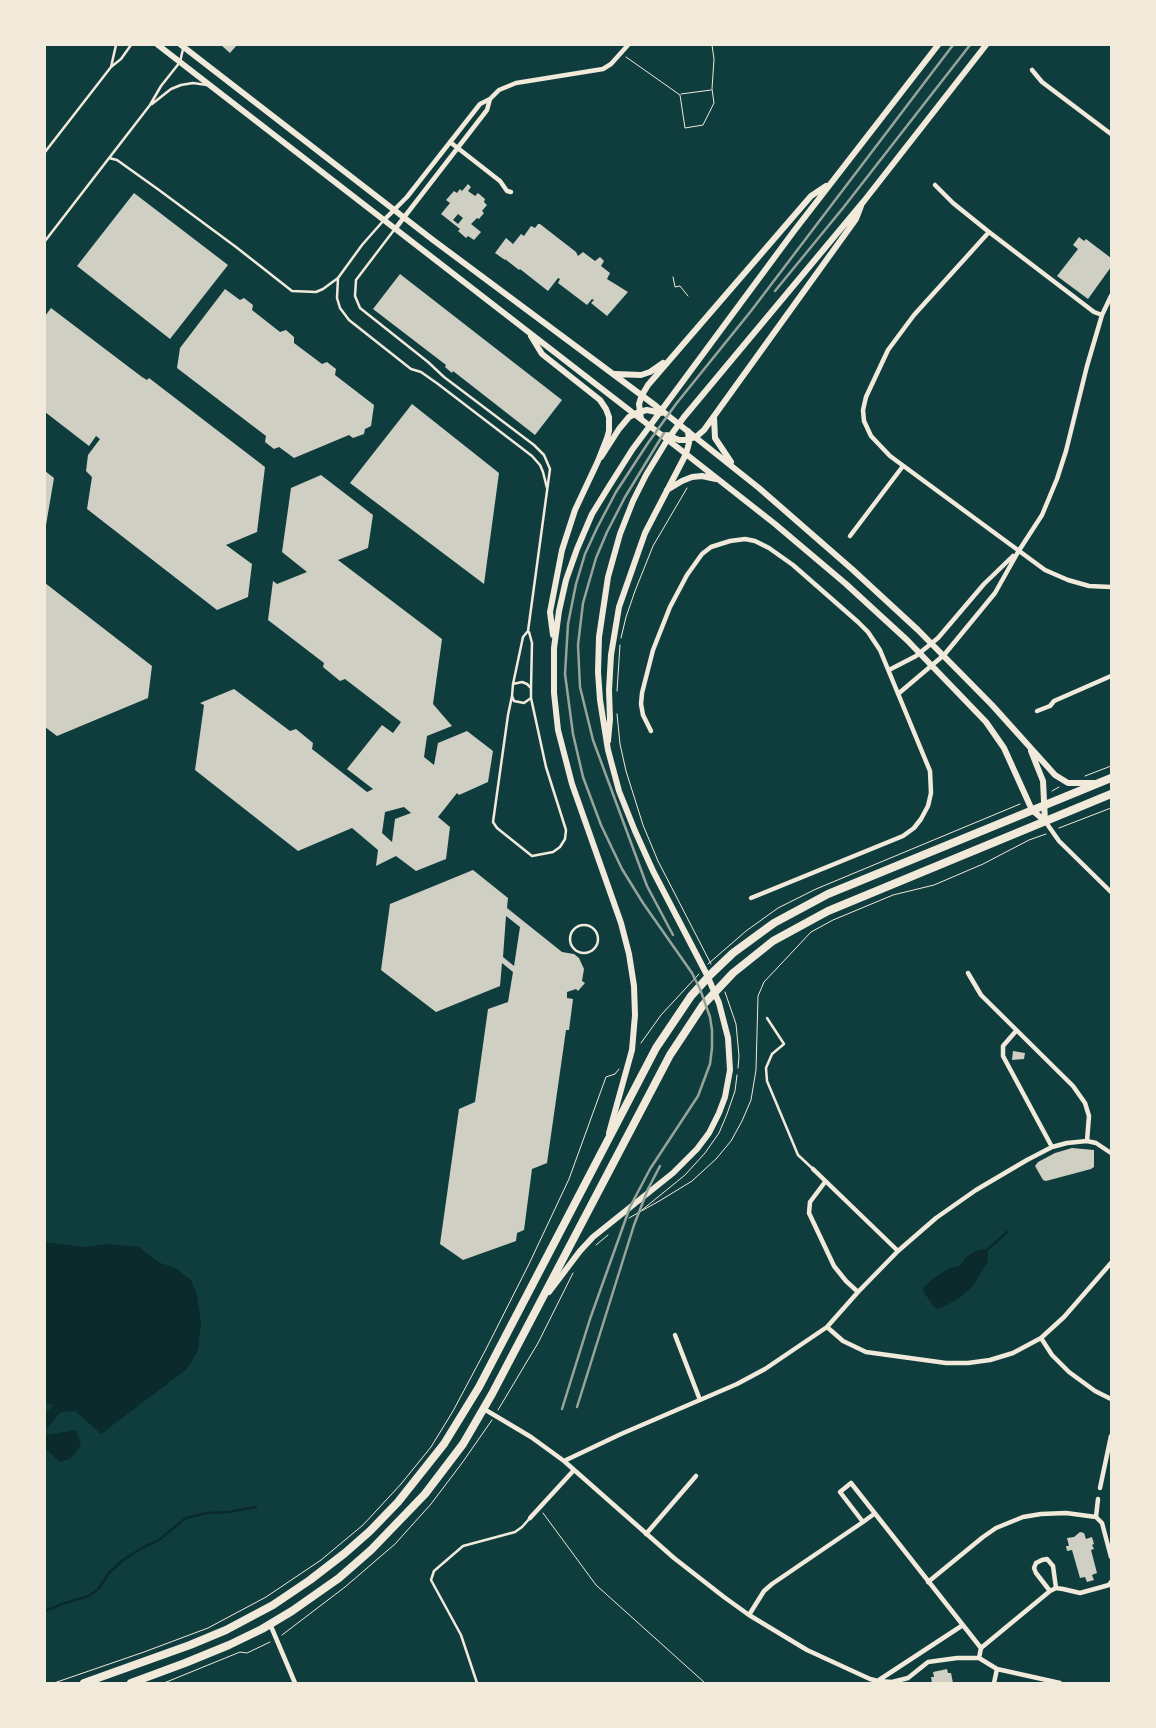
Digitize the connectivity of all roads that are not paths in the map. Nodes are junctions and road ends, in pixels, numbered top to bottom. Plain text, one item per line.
1 (116, 45) edge
2 (131, 45) edge
3 (158, 45) edge
4 (628, 45) edge
5 (938, 45) edge
6 (986, 45) edge
7 (182, 46) edge
8 (180, 62) junction
9 (110, 67) junction
10 (1032, 70) dead end
11 (210, 86) junction
12 (490, 99) junction
13 (150, 104) junction
14 (1111, 134) edge
15 (450, 142) junction
16 (458, 148) junction
17 (45, 152) edge
18 (109, 158) junction
19 (832, 182) junction
20 (935, 185) dead end
21 (512, 192) dead end
22 (864, 201) junction
23 (394, 210) junction
24 (404, 218) junction
25 (384, 220) junction
26 (395, 229) junction
27 (989, 232) junction
28 (45, 241) edge
29 (338, 278) junction
30 (1111, 296) edge
31 (1102, 315) junction
32 (529, 333) junction
33 (670, 357) junction
34 (614, 374) junction
35 (642, 395) junction
36 (654, 408) junction
37 (637, 413) junction
38 (714, 417) junction
39 (686, 429) junction
40 (696, 437) junction
41 (689, 440) junction
42 (675, 441) junction
43 (686, 454) junction
44 (598, 460) junction
45 (904, 466) junction
46 (738, 470) junction
47 (718, 479) junction
48 (548, 489) junction
49 (666, 491) junction
50 (850, 536) dead end
51 (1018, 552) junction
52 (1111, 587) edge
53 (528, 631) junction
54 (932, 644) junction
55 (554, 648) junction
56 (920, 653) junction
57 (944, 655) junction
58 (932, 666) junction
59 (889, 670) junction
60 (1111, 676) edge
61 (513, 684) junction
62 (531, 688) junction
63 (898, 694) junction
64 (512, 696) junction
65 (532, 698) junction
66 (1037, 711) dead end
67 (651, 731) dead end
68 (1028, 745) junction
69 (608, 750) junction
70 (1111, 778) edge
71 (1100, 783) junction
72 (1111, 794) edge
73 (1045, 805) junction
74 (1032, 810) junction
75 (1045, 821) junction
76 (1111, 892) edge
77 (751, 898) dead end
78 (594, 928) joint
79 (968, 973) dead end
80 (768, 1018) dead end
81 (1016, 1031) junction
82 (608, 1139) junction
83 (1087, 1141) junction
84 (1052, 1147) junction
85 (1111, 1153) edge
86 (812, 1169) joint
87 (825, 1182) junction
88 (898, 1251) junction
89 (1111, 1263) edge
90 (858, 1292) junction
91 (540, 1303) junction
92 (827, 1327) junction
93 (675, 1335) dead end
94 (1040, 1338) junction
95 (1111, 1399) edge
96 (471, 1400) junction
97 (700, 1400) junction
98 (484, 1409) junction
99 (1111, 1436) edge
100 (434, 1457) junction
101 (564, 1461) junction
102 (574, 1470) junction
103 (443, 1472) junction
104 (696, 1476) dead end
105 (1100, 1488) dead end
106 (1098, 1499) dead end
107 (874, 1514) junction
108 (1096, 1517) junction
109 (530, 1518) joint
110 (863, 1522) junction
111 (646, 1534) junction
112 (1111, 1557) edge
113 (928, 1582) junction
114 (1111, 1582) edge
115 (1056, 1588) junction
116 (1050, 1591) junction
117 (264, 1610) junction
118 (749, 1615) junction
119 (270, 1624) junction
120 (963, 1625) junction
121 (981, 1648) junction
122 (979, 1658) junction
123 (996, 1670) junction
124 (869, 1681) edge
125 (878, 1681) junction
126 (84, 1683) edge
127 (131, 1683) edge
128 (295, 1683) edge
129 (477, 1683) edge
130 (994, 1683) edge
131 (1060, 1683) edge

1 - 9 lane
2 - 9 lane
3 - 8 main road
4 - 12 street
5 - 19 main road
6 - 22 main road
7 - 8 lane
7 - 23 main road
8 - 11 main road
8 - 13 lane
9 - 17 lane
10 - 14 street
11 - 13 lane
11 - 25 main road
12 - 15 street
12 - 16 street
13 - 18 lane
15 - 16 street
15 - 23 street
16 - 21 street
16 - 24 street
18 - 28 lane
18 - 29 lane
19 - 33 main road
19 - 55 main road
20 - 27 street
22 - 38 main road
22 - 69 main road
23 - 24 main road
23 - 25 street
24 - 26 street
24 - 34 main road
25 - 26 main road
25 - 29 lane
26 - 32 main road
26 - 48 lane
27 - 31 street
27 - 45 street
29 - 48 lane
30 - 31 street
31 - 51 street
32 - 37 main road
32 - 44 main road
33 - 34 main road
33 - 35 main road
34 - 35 main road
35 - 36 main road
35 - 37 main road
36 - 37 main road
36 - 39 main road
37 - 42 main road
37 - 44 main road
38 - 40 main road
38 - 46 main road
39 - 40 main road
39 - 41 main road
40 - 41 main road
40 - 46 main road
41 - 42 main road
41 - 43 main road
42 - 43 main road
43 - 47 main road
43 - 49 main road
44 - 55 main road
45 - 50 street
45 - 51 street
46 - 54 main road
47 - 49 main road
47 - 56 main road
48 - 53 lane
49 - 69 main road
51 - 52 street
51 - 54 street
51 - 57 street
53 - 61 lane
53 - 62 lane
54 - 56 street
54 - 57 main road
55 - 82 main road
56 - 58 main road
56 - 59 street
57 - 58 street
57 - 68 main road
58 - 63 street
58 - 74 main road
59 - 63 street
59 - 67 street
60 - 66 street
61 - 62 lane
61 - 64 lane
62 - 65 lane
63 - 77 street
64 - 65 lane
64 - 65 lane
68 - 71 main road
68 - 73 main road
69 - 91 main road
70 - 71 main road
71 - 73 main road
72 - 75 main road
73 - 74 main road
73 - 75 main road
74 - 75 main road
74 - 82 main road
75 - 76 street
75 - 91 main road
78 - 78 lane
79 - 81 street
80 - 86 lane
81 - 83 street
81 - 84 street
82 - 96 main road
83 - 84 street
83 - 85 street
84 - 88 street
86 - 87 street
87 - 88 street
87 - 90 street
88 - 90 street
89 - 94 street
90 - 92 street
91 - 98 main road
92 - 94 street
92 - 97 street
93 - 97 street
94 - 95 street
96 - 98 main road
96 - 100 main road
97 - 101 street
98 - 101 street
98 - 103 main road
99 - 105 street
100 - 103 main road
100 - 117 main road
101 - 102 street
102 - 109 street
102 - 111 street
103 - 119 main road
104 - 111 street
106 - 108 street
107 - 110 street
107 - 110 street
107 - 113 street
108 - 112 street
108 - 113 street
109 - 129 lane
110 - 118 street
111 - 118 street
113 - 120 street
114 - 115 street
115 - 116 street
115 - 116 street
116 - 121 street
117 - 119 main road
117 - 126 main road
118 - 124 street
119 - 127 main road
119 - 128 street
120 - 121 street
120 - 125 street
121 - 122 street
122 - 123 street
122 - 125 street
123 - 130 street
123 - 131 street
124 - 125 street

